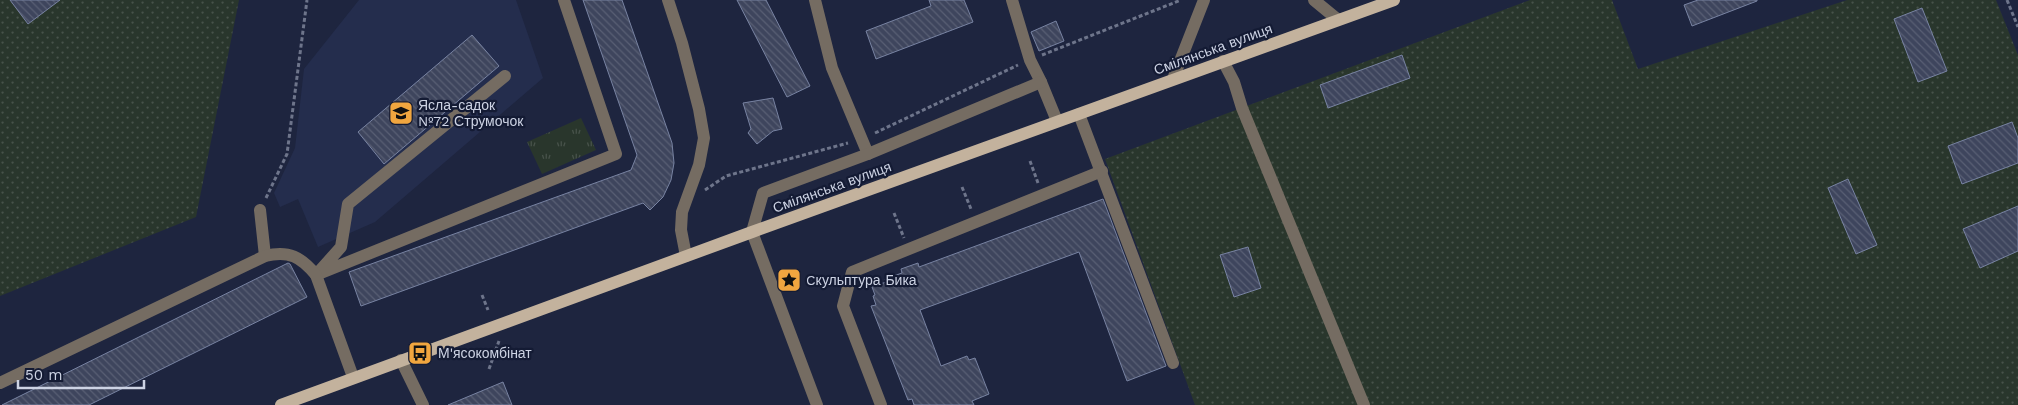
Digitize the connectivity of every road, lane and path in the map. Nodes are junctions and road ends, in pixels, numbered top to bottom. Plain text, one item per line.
1 (307, 0) edge
2 (564, 0) edge
3 (668, 0) edge
4 (816, 0) edge
5 (1012, 0) edge
6 (1181, 0) edge
7 (1204, 0) edge
8 (1314, 0) edge
9 (1394, 0) edge
10 (2007, 0) edge
11 (1337, 19) junction
12 (2018, 27) edge
13 (1030, 60) junction
14 (1223, 61) junction
15 (505, 76) dead end
16 (1173, 79) junction
17 (1041, 82) junction
18 (1079, 114) junction
19 (1057, 121) junction
20 (863, 139) junction
21 (868, 154) junction
22 (1030, 160) dead end
23 (1102, 171) junction
24 (962, 187) dead end
25 (700, 194) dead end
26 (1043, 195) junction
27 (260, 210) joint
28 (894, 213) dead end
29 (977, 222) junction
30 (752, 232) junction
31 (909, 249) junction
32 (265, 256) junction
33 (686, 256) junction
34 (316, 276) junction
35 (482, 295) dead end
36 (488, 310) dead end
37 (499, 341) dead end
38 (401, 360) junction
39 (1173, 363) dead end
40 (489, 370) dead end
41 (353, 377) junction
42 (0, 383) edge
43 (281, 405) edge
44 (423, 405) edge
45 (817, 405) edge
46 (881, 405) edge
47 (1364, 405) edge

1 - 27 path
2 - 34 street
3 - 33 street
4 - 20 street
5 - 13 street
6 - 13 path
7 - 16 street
8 - 11 street
9 - 11 main road, Смілянська вулиця
10 - 12 path
11 - 14 main road, Смілянська вулиця
13 - 17 street
13 - 20 path
14 - 16 main road, Смілянська вулиця
14 - 47 street
15 - 34 street
16 - 18 main road, Смілянська вулиця
17 - 19 street
17 - 21 street
18 - 19 main road, Смілянська вулиця
18 - 23 street
19 - 30 main road, Смілянська вулиця
20 - 21 street
20 - 25 path
21 - 30 street
22 - 26 path
23 - 26 street
23 - 39 street
24 - 29 path
26 - 29 street
27 - 32 street
28 - 31 path
29 - 31 street
30 - 33 main road, Смілянська вулиця
30 - 45 street
31 - 46 street
32 - 34 street
32 - 42 street
33 - 38 main road, Смілянська вулиця
34 - 41 street
35 - 36 path
37 - 40 path
38 - 41 main road, Смілянська вулиця
38 - 44 street
41 - 43 main road, Смілянська вулиця

